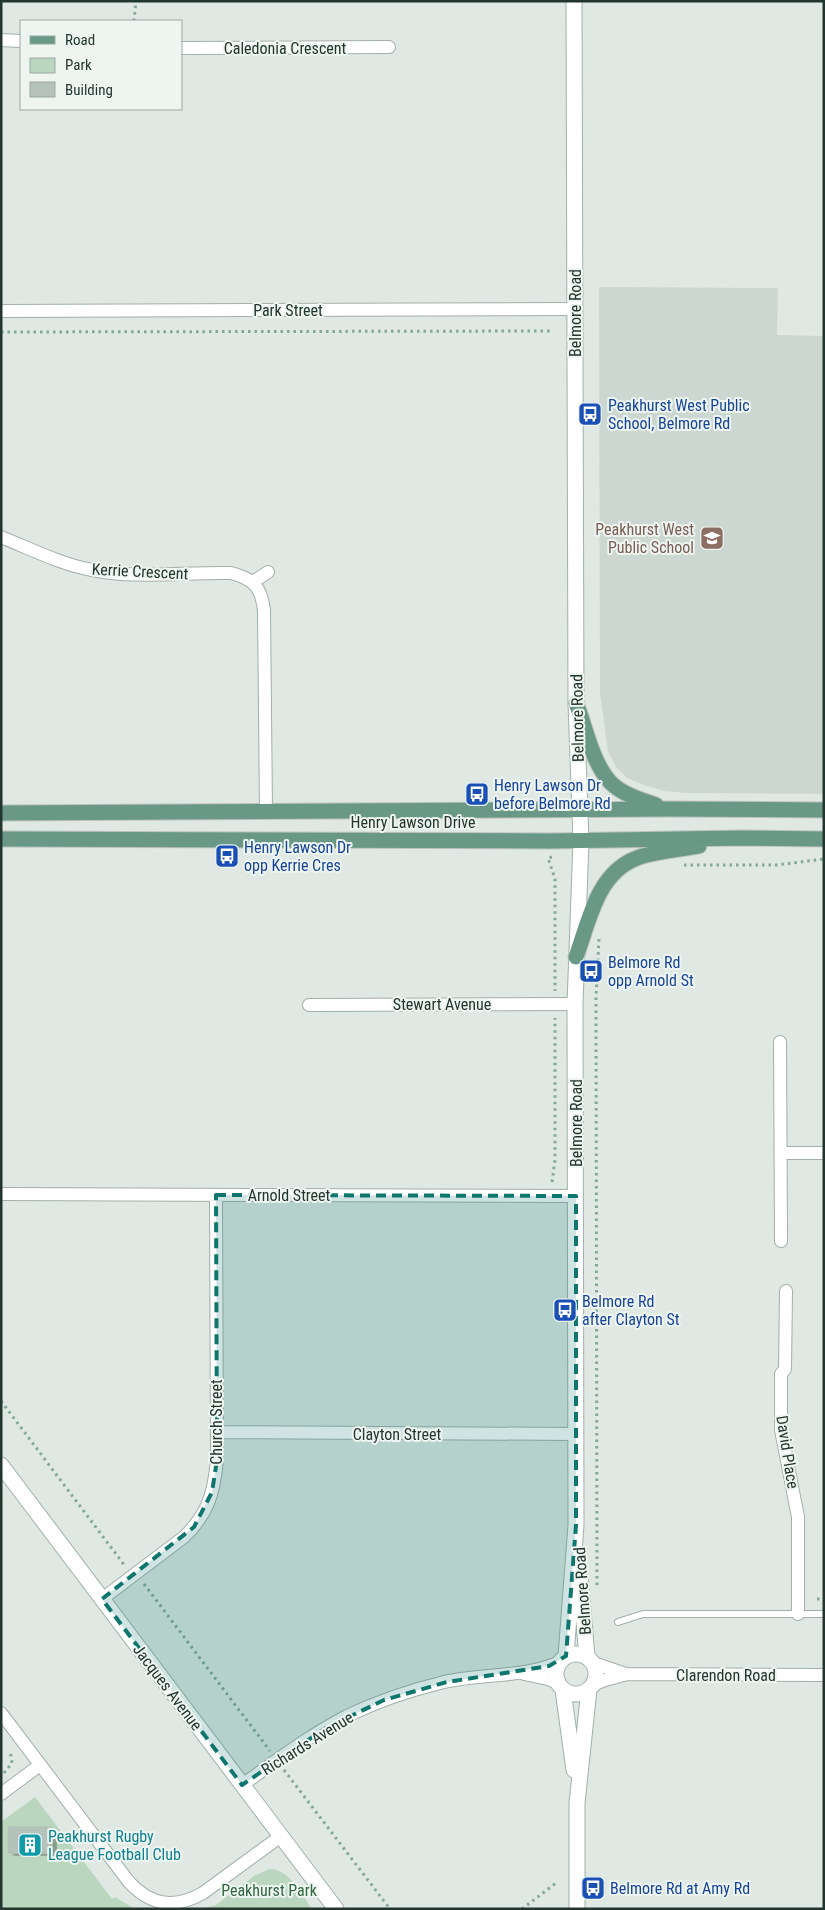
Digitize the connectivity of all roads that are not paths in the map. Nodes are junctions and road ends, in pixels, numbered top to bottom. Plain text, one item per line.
1 (574, 1) edge
2 (1, 40) edge
3 (20, 41) edge
4 (182, 48) edge
5 (389, 48) dead end
6 (575, 309) junction
7 (1, 311) edge
8 (1, 537) edge
9 (268, 572) dead end
10 (253, 582) junction
11 (576, 703) junction
12 (667, 809) junction
13 (579, 810) junction
14 (824, 810) edge
15 (1, 812) edge
16 (266, 812) junction
17 (742, 838) junction
18 (1, 839) edge
19 (824, 839) edge
20 (581, 840) junction
21 (576, 957) junction
22 (575, 1004) junction
23 (309, 1005) dead end
24 (780, 1042) dead end
25 (781, 1153) junction
26 (824, 1153) edge
27 (1, 1194) edge
28 (216, 1195) junction
29 (576, 1196) junction
30 (781, 1241) dead end
31 (786, 1291) dead end
32 (217, 1432) junction
33 (576, 1434) junction
34 (1, 1465) edge
35 (576, 1525) junction
36 (102, 1599) junction
37 (798, 1614) junction
38 (824, 1614) edge
39 (618, 1622) dead end
40 (563, 1659) junction
41 (590, 1660) junction
42 (520, 1673) junction
43 (627, 1674) junction
44 (824, 1675) edge
45 (561, 1687) junction
46 (590, 1687) junction
47 (1, 1713) edge
48 (40, 1765) junction
49 (242, 1785) junction
50 (1, 1794) edge
51 (577, 1803) junction
52 (281, 1836) junction
53 (336, 1909) edge
54 (577, 1909) edge

1 - 6 main road, Belmore Road
2 - 3 street
4 - 5 street, Caledonia Crescent
6 - 7 street, Park Street
6 - 11 main road, Belmore Road
8 - 10 street, Kerrie Crescent
9 - 10 street
10 - 16 street
11 - 12 main road
11 - 13 main road, Belmore Road
12 - 13 main road, Henry Lawson Drive
12 - 14 main road, Henry Lawson Drive
13 - 16 main road, Henry Lawson Drive
13 - 20 main road, Belmore Road
15 - 16 main road, Henry Lawson Drive
17 - 19 main road, Henry Lawson Drive
17 - 20 main road, Henry Lawson Drive
17 - 21 main road
18 - 20 main road, Henry Lawson Drive
20 - 21 main road, Belmore Road
21 - 22 main road, Belmore Road
22 - 23 street, Stewart Avenue
22 - 29 main road, Belmore Road
24 - 25 street
25 - 26 street
25 - 30 street
27 - 28 street, Arnold Street
28 - 29 street, Arnold Street
28 - 32 street, Church Street
29 - 33 main road, Belmore Road
31 - 37 street, David Place
32 - 33 street, Clayton Street
32 - 36 street, Church Street
33 - 35 main road, Belmore Road
34 - 36 main road, Jacques Avenue
35 - 40 main road, Belmore Road
35 - 41 main road, Belmore Road
36 - 49 main road, Jacques Avenue
37 - 38 lane
37 - 39 lane
40 - 41 main road
40 - 42 street, Richards Avenue
40 - 45 main road
41 - 43 street, Clarendon Road
41 - 46 main road
42 - 45 street, Richards Avenue
42 - 49 street, Richards Avenue
43 - 44 street, Clarendon Road
43 - 46 street, Clarendon Road
45 - 46 main road
45 - 51 main road
46 - 51 main road
47 - 48 street
48 - 50 street
48 - 52 street
49 - 52 main road, Jacques Avenue
51 - 54 main road
52 - 53 main road, Jacques Avenue

